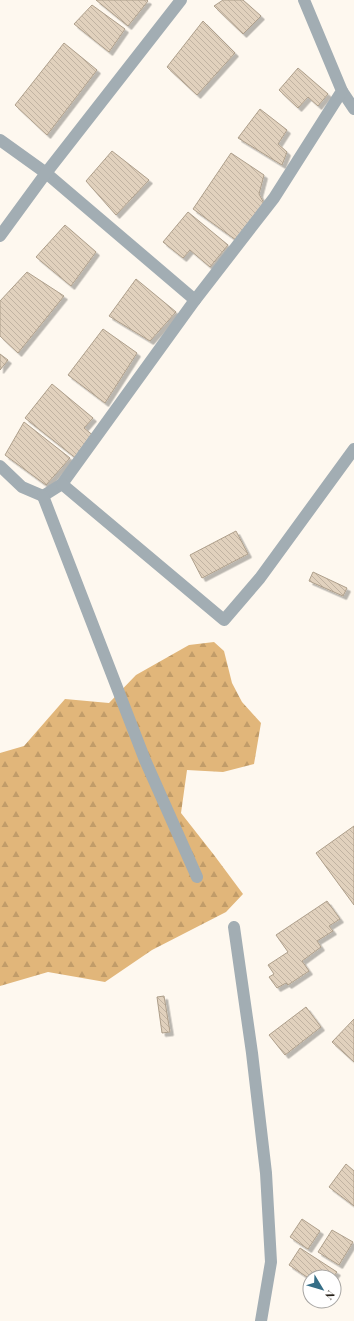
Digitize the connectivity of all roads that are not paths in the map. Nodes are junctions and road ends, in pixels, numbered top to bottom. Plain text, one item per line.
1 (181, 0) edge
2 (304, 0) edge
3 (342, 91) junction
4 (354, 109) edge
5 (0, 140) edge
6 (46, 173) junction
7 (0, 236) edge
8 (195, 300) junction
9 (354, 449) edge
10 (0, 466) edge
11 (62, 484) junction
12 (43, 496) junction
13 (197, 877) dead end
14 (234, 927) dead end
15 (261, 1321) edge

1 - 6 street
2 - 3 street
3 - 4 street
3 - 8 street
5 - 6 street
6 - 7 street
6 - 8 street
8 - 11 street
9 - 11 street
10 - 12 street
11 - 12 street
12 - 13 street
14 - 15 street

